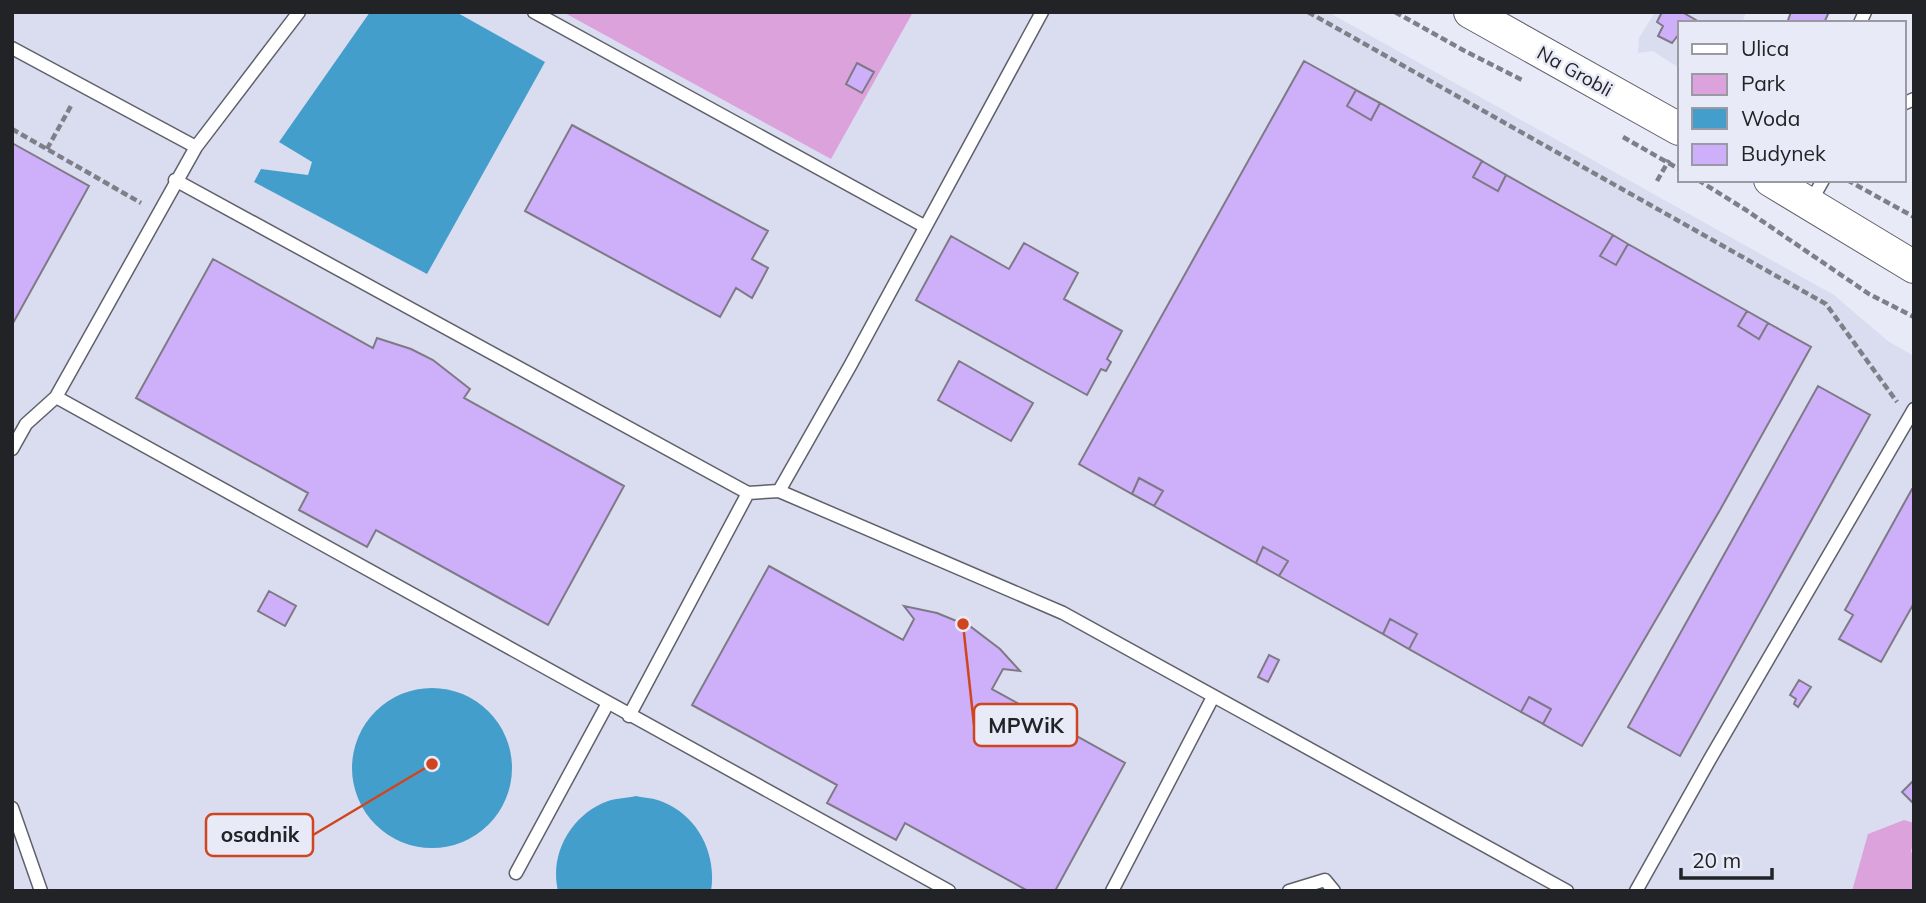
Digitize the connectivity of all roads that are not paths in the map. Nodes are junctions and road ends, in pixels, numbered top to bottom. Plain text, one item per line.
1 (299, 12) edge
2 (534, 12) edge
3 (1042, 12) edge
4 (1470, 12) edge
5 (12, 48) edge
6 (1677, 140) edge
7 (196, 147) junction
8 (175, 180) junction
9 (1779, 182) edge
10 (1816, 192) edge
11 (924, 226) junction
12 (1914, 267) edge
13 (56, 397) junction
14 (1911, 412) edge
15 (12, 449) edge
16 (779, 491) junction
17 (748, 493) junction
18 (1213, 697) junction
19 (608, 703) junction
20 (629, 716) junction
21 (12, 808) edge
22 (516, 873) dead end
23 (41, 891) edge
24 (949, 891) edge
25 (1111, 891) edge
26 (1289, 891) edge
27 (1334, 891) edge
28 (1567, 891) edge
29 (1636, 891) edge

1 - 7 lane
2 - 11 lane
3 - 11 lane
4 - 6 street, Na Grobli
5 - 7 lane
7 - 8 lane
8 - 13 lane
8 - 17 lane
9 - 10 street
10 - 12 street
11 - 16 lane
13 - 15 lane
13 - 19 lane
14 - 29 lane
16 - 17 lane
16 - 18 lane
17 - 20 lane
18 - 25 lane
18 - 28 lane
19 - 20 lane
19 - 22 lane
20 - 24 lane
21 - 23 lane
26 - 27 lane

